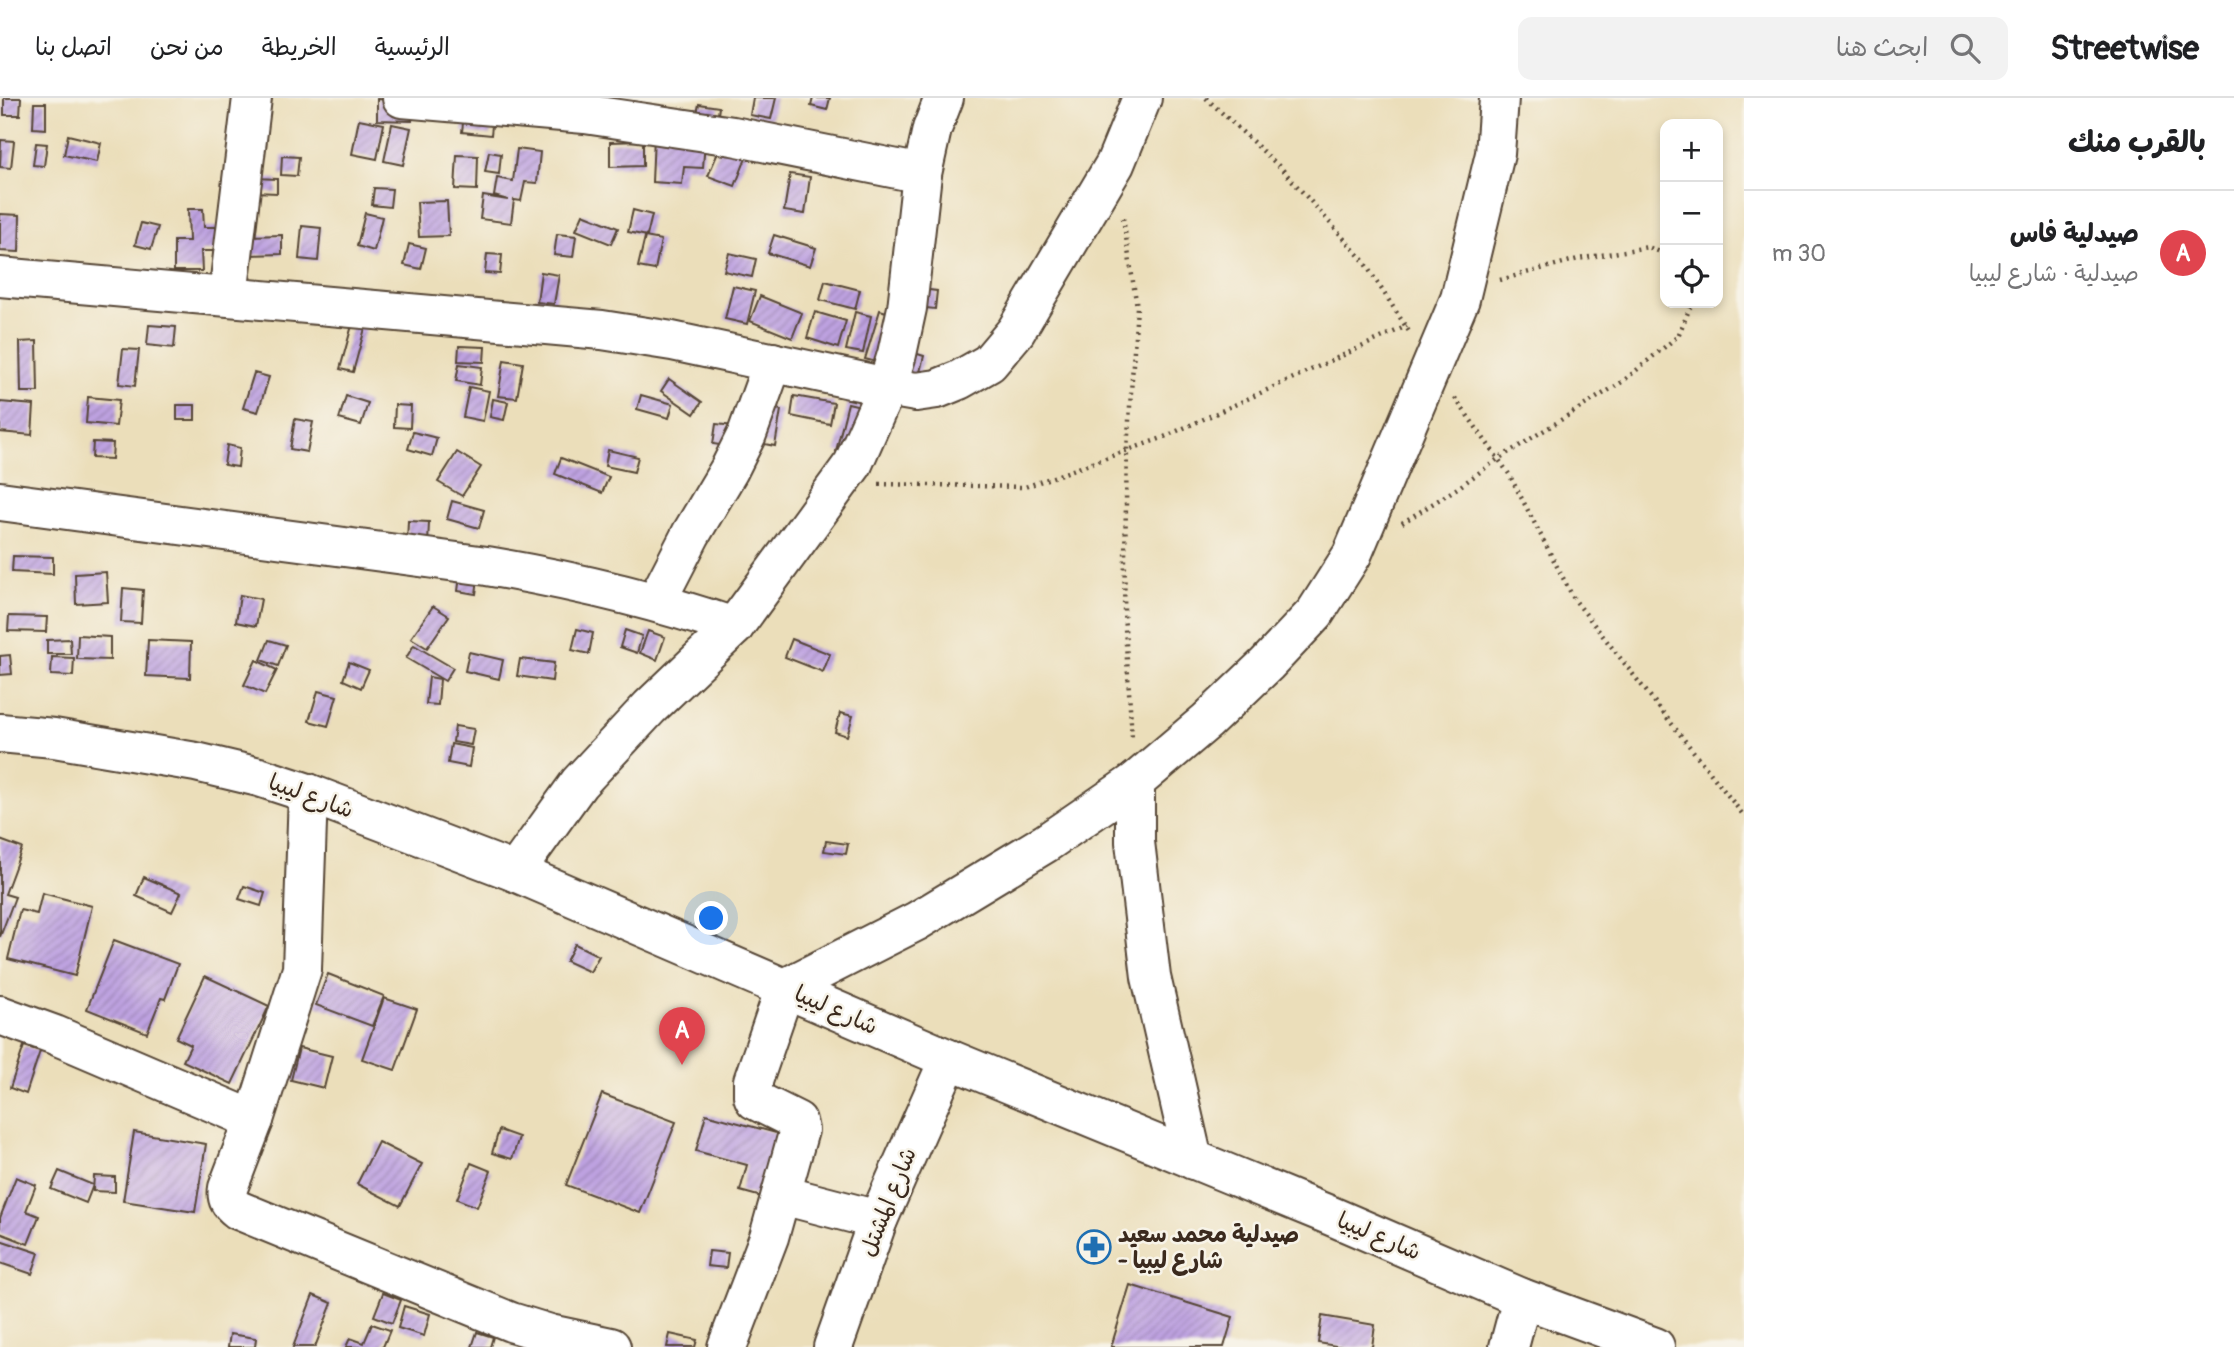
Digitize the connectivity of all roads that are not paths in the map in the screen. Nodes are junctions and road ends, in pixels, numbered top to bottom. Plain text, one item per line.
1 (252, 98) edge
2 (402, 98) edge
3 (944, 98) edge
4 (1142, 98) edge
5 (1499, 98) edge
6 (922, 174) junction
7 (0, 277) edge
8 (228, 296) junction
9 (773, 362) junction
10 (887, 387) junction
11 (0, 501) edge
12 (656, 602) junction
13 (734, 626) junction
14 (0, 733) edge
15 (1135, 782) junction
16 (309, 793) junction
17 (514, 872) junction
18 (785, 988) junction
19 (0, 1015) edge
20 (949, 1059) junction
21 (254, 1120) junction
22 (1193, 1160) junction
23 (782, 1195) junction
24 (878, 1220) junction
25 (1522, 1297) junction
26 (506, 1334) edge
27 (611, 1347) edge
28 (727, 1347) edge
29 (833, 1347) edge
30 (1509, 1347) edge
31 (1655, 1347) edge

1 - 8 main road
2 - 6 main road
3 - 6 main road
4 - 10 main road
5 - 15 main road
6 - 10 main road
7 - 8 main road
8 - 9 main road
9 - 10 main road
9 - 12 main road
10 - 13 main road
11 - 12 main road
12 - 13 main road
13 - 17 main road
14 - 16 main road, شارع ليبيا
15 - 18 main road
15 - 22 main road
16 - 17 main road, شارع ليبيا
16 - 21 main road
17 - 18 main road, شارع ليبيا
18 - 20 main road, شارع ليبيا
18 - 23 main road
19 - 21 main road
20 - 22 main road, شارع ليبيا
20 - 24 main road, شارع المشتل
21 - 26 main road
22 - 25 main road, شارع ليبيا
23 - 24 main road
23 - 28 main road
24 - 29 main road, شارع المشتل
25 - 30 main road
25 - 31 main road, شارع ليبيا
26 - 27 main road

